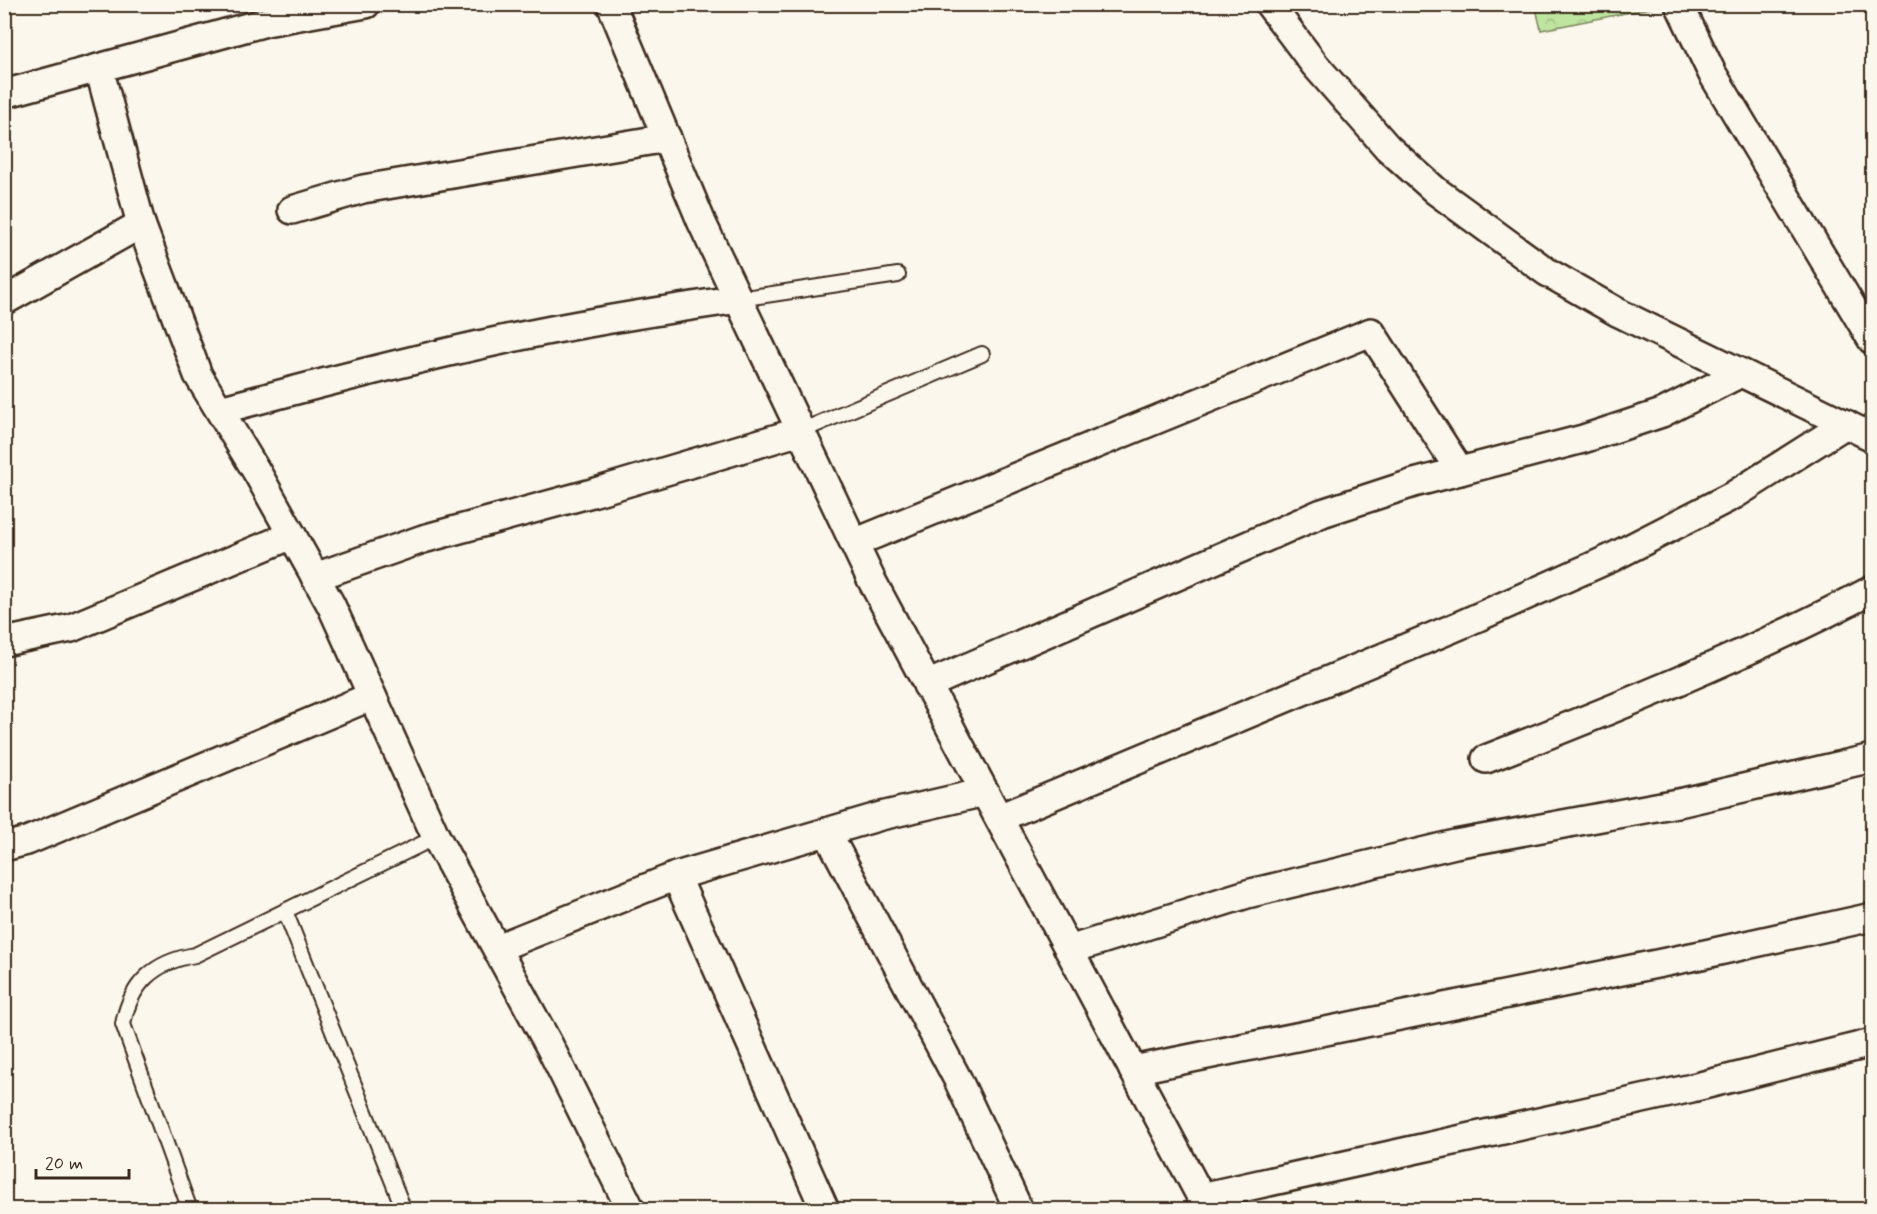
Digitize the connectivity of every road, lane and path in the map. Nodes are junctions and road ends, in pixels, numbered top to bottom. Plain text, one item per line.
1 (366, 4) edge
2 (611, 4) edge
3 (1269, 4) edge
4 (1679, 4) edge
5 (99, 68) junction
6 (4, 94) edge
7 (667, 138) junction
8 (292, 210) dead end
9 (141, 224) junction
10 (898, 275) dead end
11 (739, 299) junction
12 (4, 301) edge
13 (1872, 340) edge
14 (982, 354) dead end
15 (1741, 373) junction
16 (220, 410) junction
17 (1846, 424) junction
18 (801, 431) junction
19 (1872, 436) edge
20 (1460, 471) junction
21 (292, 535) junction
22 (854, 543) junction
23 (315, 577) junction
24 (1872, 590) edge
25 (4, 642) edge
26 (927, 685) junction
27 (372, 696) junction
28 (1872, 758) edge
29 (1486, 759) dead end
30 (985, 792) junction
31 (999, 818) junction
32 (827, 832) junction
33 (436, 837) junction
34 (4, 847) edge
35 (676, 876) junction
36 (285, 911) junction
37 (1872, 918) edge
38 (497, 948) junction
39 (1069, 950) junction
40 (1872, 1043) edge
41 (1133, 1070) junction
42 (1204, 1203) edge
43 (190, 1209) edge
44 (404, 1209) edge
45 (631, 1209) edge
46 (825, 1209) edge
47 (1019, 1209) edge

1 - 5 street
2 - 7 street
3 - 15 street
4 - 13 street
5 - 6 street
5 - 9 street
7 - 8 street
7 - 11 street
9 - 12 street
9 - 16 street
10 - 11 lane
11 - 16 street
11 - 18 street
14 - 18 lane
15 - 17 street
15 - 20 street
16 - 21 street
17 - 19 street
17 - 31 street
18 - 22 street
18 - 23 street
20 - 22 street
20 - 26 street
21 - 23 street
21 - 25 street
22 - 26 street
23 - 27 street
24 - 29 street
26 - 30 street
27 - 33 street
27 - 34 street
28 - 39 street
30 - 31 street
30 - 32 street
31 - 39 street
32 - 35 street
32 - 47 street
33 - 36 lane
33 - 38 street
35 - 38 street
35 - 46 street
36 - 43 lane
36 - 44 lane
37 - 41 street
38 - 45 street
39 - 41 street
40 - 42 street
41 - 42 street

